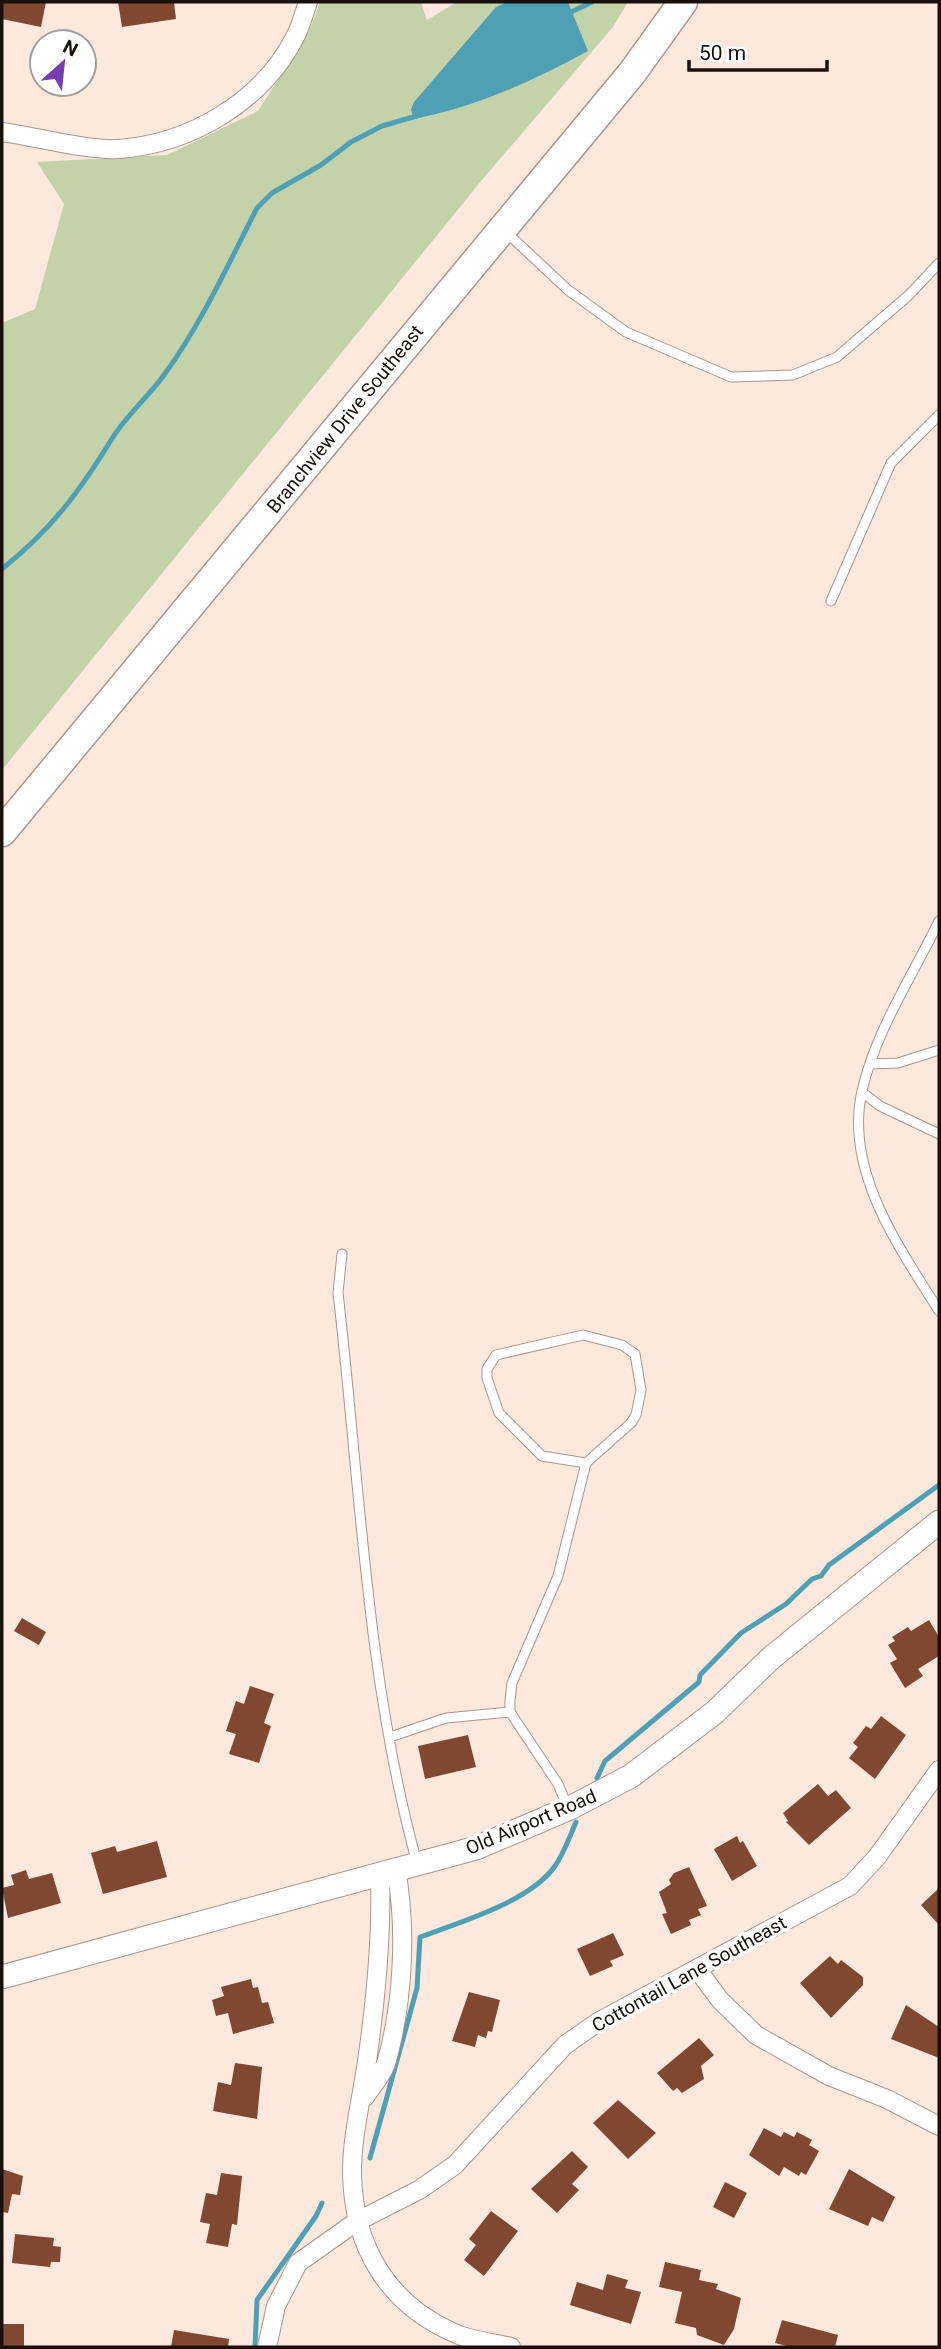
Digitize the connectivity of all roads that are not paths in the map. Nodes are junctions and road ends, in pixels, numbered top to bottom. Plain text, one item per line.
1 (308, 2) edge
2 (683, 2) edge
3 (2, 132) edge
4 (503, 229) junction
5 (939, 264) edge
6 (939, 415) edge
7 (831, 601) dead end
8 (2, 832) edge
9 (939, 922) edge
10 (939, 1051) edge
11 (871, 1065) junction
12 (862, 1092) junction
13 (939, 1133) edge
14 (342, 1254) dead end
15 (939, 1311) edge
16 (586, 1463) junction
17 (939, 1522) edge
18 (510, 1712) junction
19 (390, 1737) junction
20 (939, 1770) edge
21 (568, 1809) junction
22 (398, 1870) junction
23 (697, 1969) junction
24 (2, 1977) edge
25 (939, 2126) edge
26 (356, 2222) junction
27 (267, 2347) edge
28 (511, 2347) edge

1 - 3 street
2 - 4 main road, Branchview Drive Southeast
4 - 5 lane
4 - 8 main road, Branchview Drive Southeast
6 - 7 lane
9 - 11 lane
10 - 11 lane
11 - 12 lane
12 - 13 lane
12 - 15 lane
14 - 19 lane
16 - 16 lane
16 - 18 lane
17 - 21 street, Old Airport Road
18 - 19 lane
18 - 21 lane
19 - 22 lane
20 - 23 street, Cottontail Lane Southeast
21 - 22 street, Old Airport Road
22 - 24 street, Old Airport Road
22 - 26 street
23 - 25 street
23 - 26 street, Cottontail Lane Southeast
26 - 27 street, Cottontail Lane Southeast
26 - 28 street

